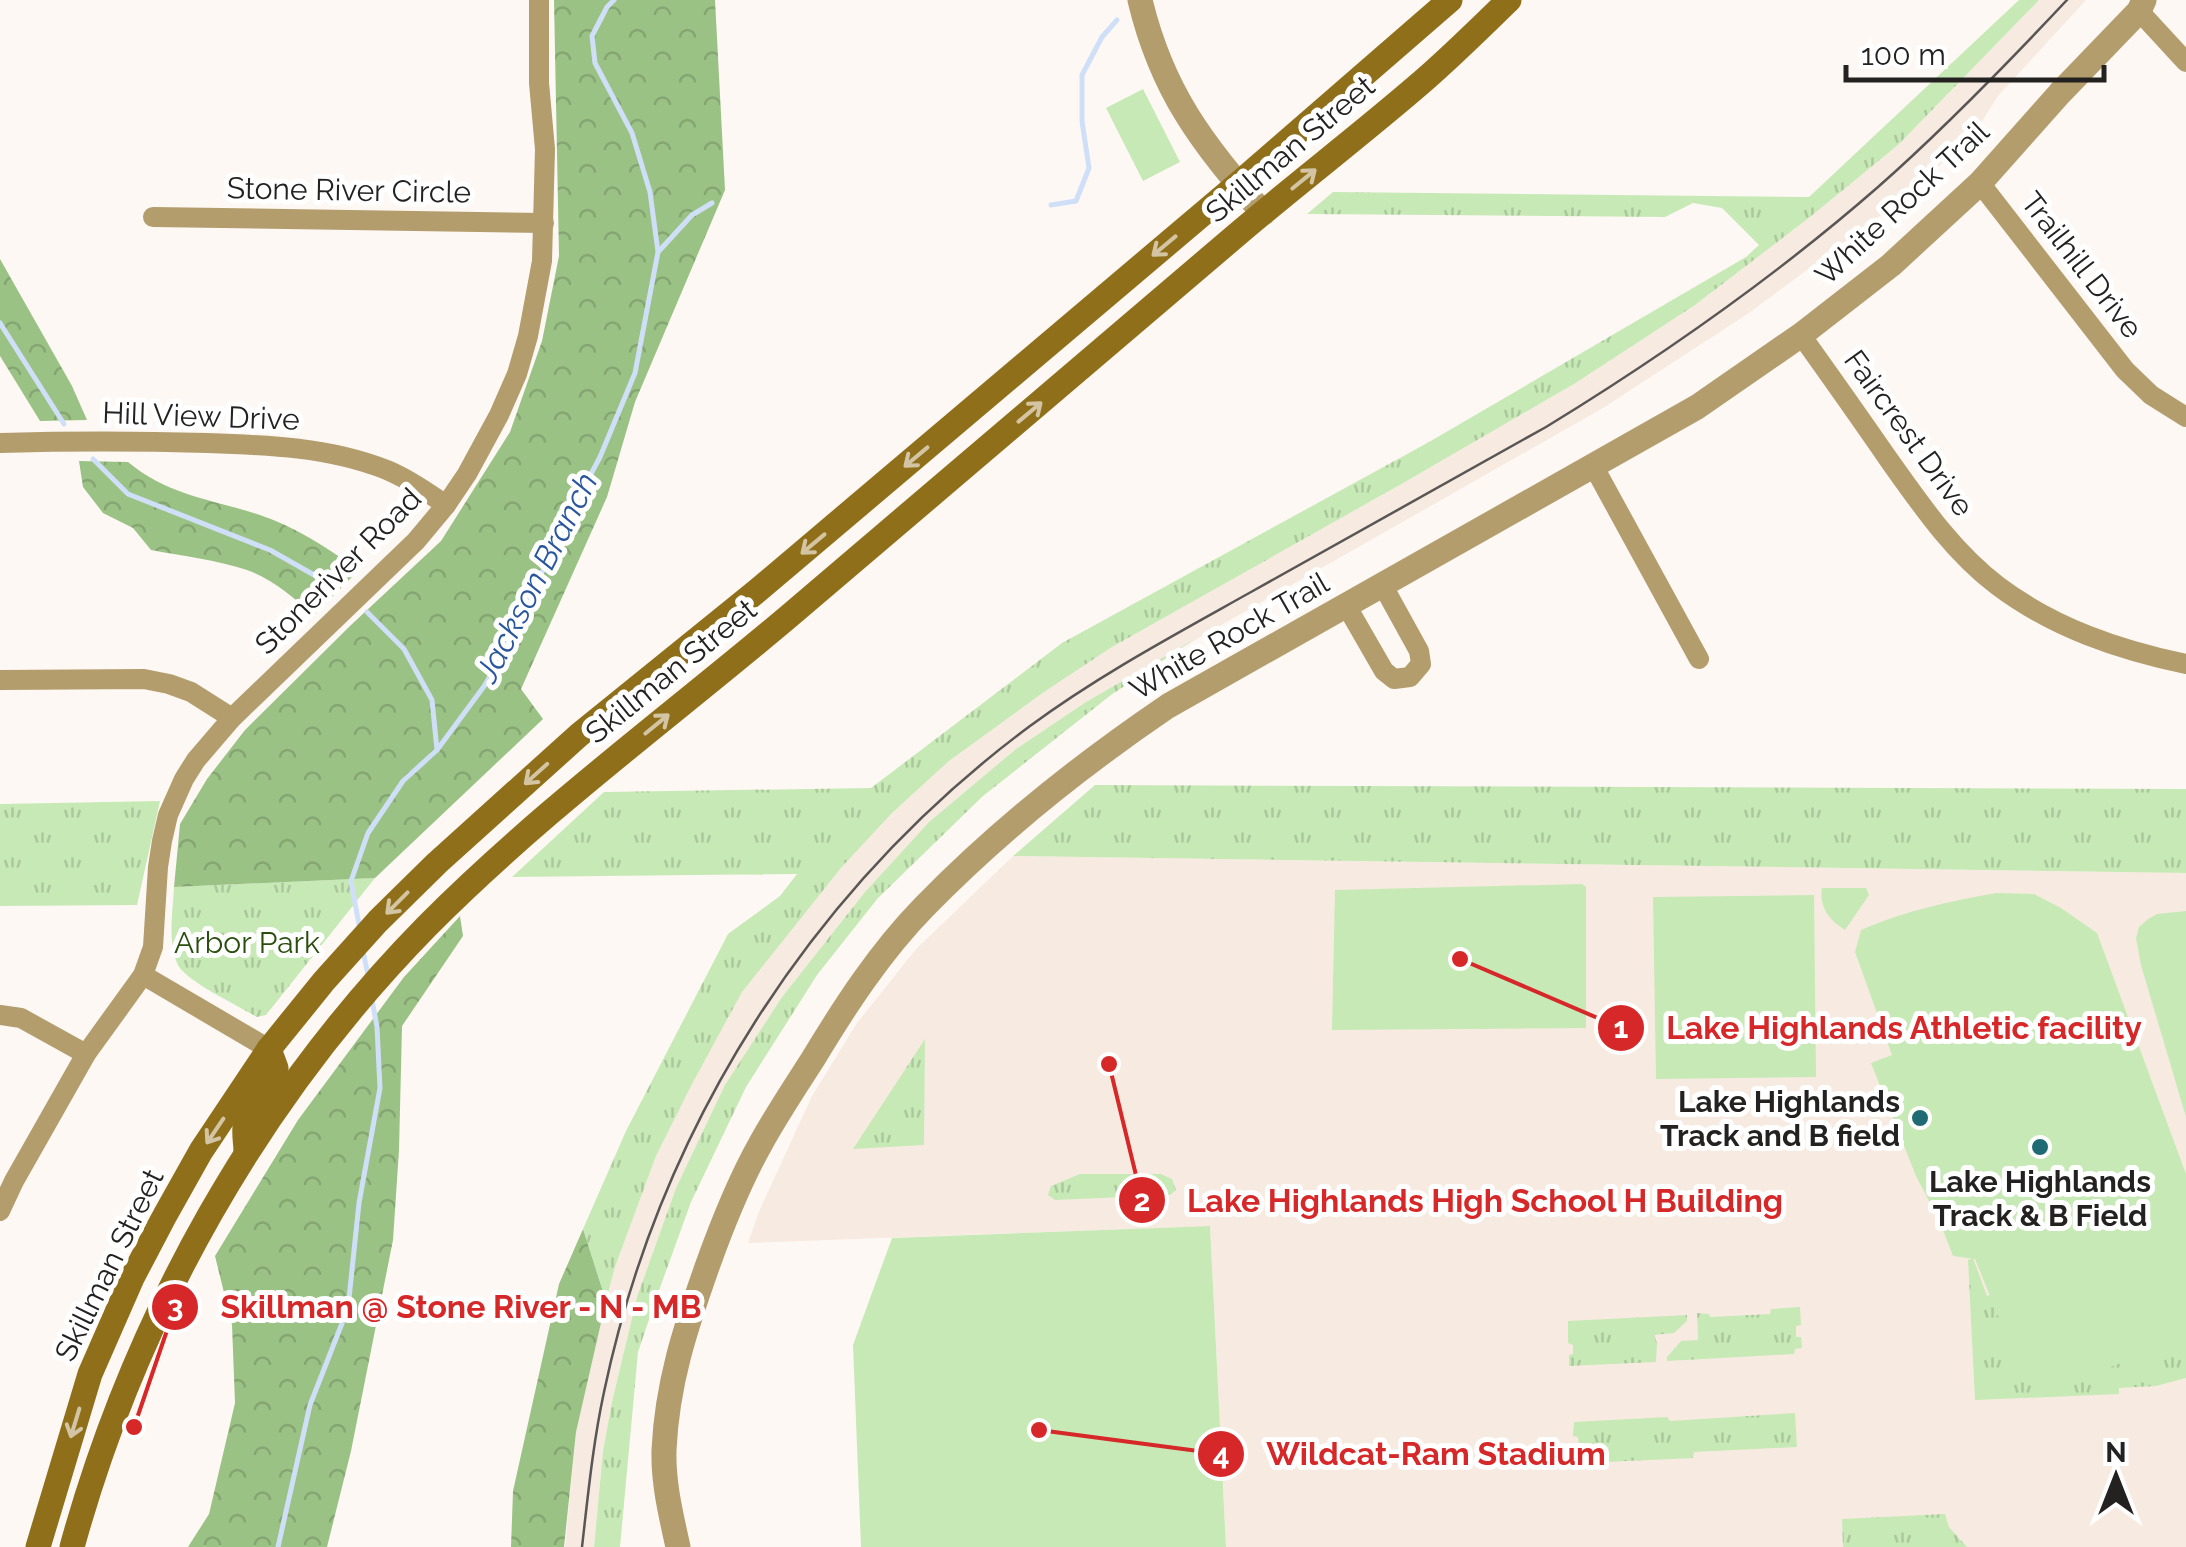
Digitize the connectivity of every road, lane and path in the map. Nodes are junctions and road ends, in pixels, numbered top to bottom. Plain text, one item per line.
1 (539, 0) edge
2 (1140, 0) edge
3 (1450, 0) edge
4 (1509, 0) edge
5 (2148, 4) edge
6 (2186, 62) edge
7 (1980, 183) junction
8 (1238, 184) junction
9 (1263, 212) junction
10 (153, 218) dead end
11 (544, 223) junction
12 (1802, 335) junction
13 (2186, 417) edge
14 (0, 443) edge
15 (1594, 467) junction
16 (446, 505) junction
17 (1382, 584) junction
18 (1346, 605) junction
19 (674, 657) junction
20 (1699, 659) dead end
21 (2186, 664) edge
22 (0, 680) edge
23 (699, 690) junction
24 (232, 718) junction
25 (143, 975) junction
26 (0, 1015) edge
27 (276, 1040) junction
28 (86, 1054) junction
29 (246, 1152) junction
30 (0, 1212) edge
31 (38, 1547) edge
32 (72, 1547) edge
33 (678, 1547) edge

1 - 11 street, Stoneriver Road
2 - 8 street
3 - 8 main road, Skillman Street
9 -> 4 main road, Skillman Street
5 - 6 street
5 - 7 street, White Rock Trail
7 - 12 street, White Rock Trail
7 - 13 street, Trailhill Drive
8 - 9 street
8 -> 19 main road, Skillman Street
23 -> 9 main road, Skillman Street
10 - 11 street, Stone River Circle
11 - 16 street, Stoneriver Road
12 - 15 street, White Rock Trail
12 - 21 street, Faircrest Drive
14 - 16 street, Hill View Drive
15 - 17 street, White Rock Trail
15 - 20 street
16 - 24 street, Stoneriver Road
17 - 18 street, White Rock Trail
17 - 18 street
18 - 33 street, White Rock Trail
19 - 23 main road
19 -> 27 main road, Skillman Street
22 - 24 street
29 -> 23 main road, Skillman Street
24 - 25 street, Stoneriver Road
25 - 27 street
25 - 28 street
26 - 28 street
27 - 29 main road
27 -> 31 main road, Skillman Street
28 - 30 street
29 - 32 main road, Skillman Street

